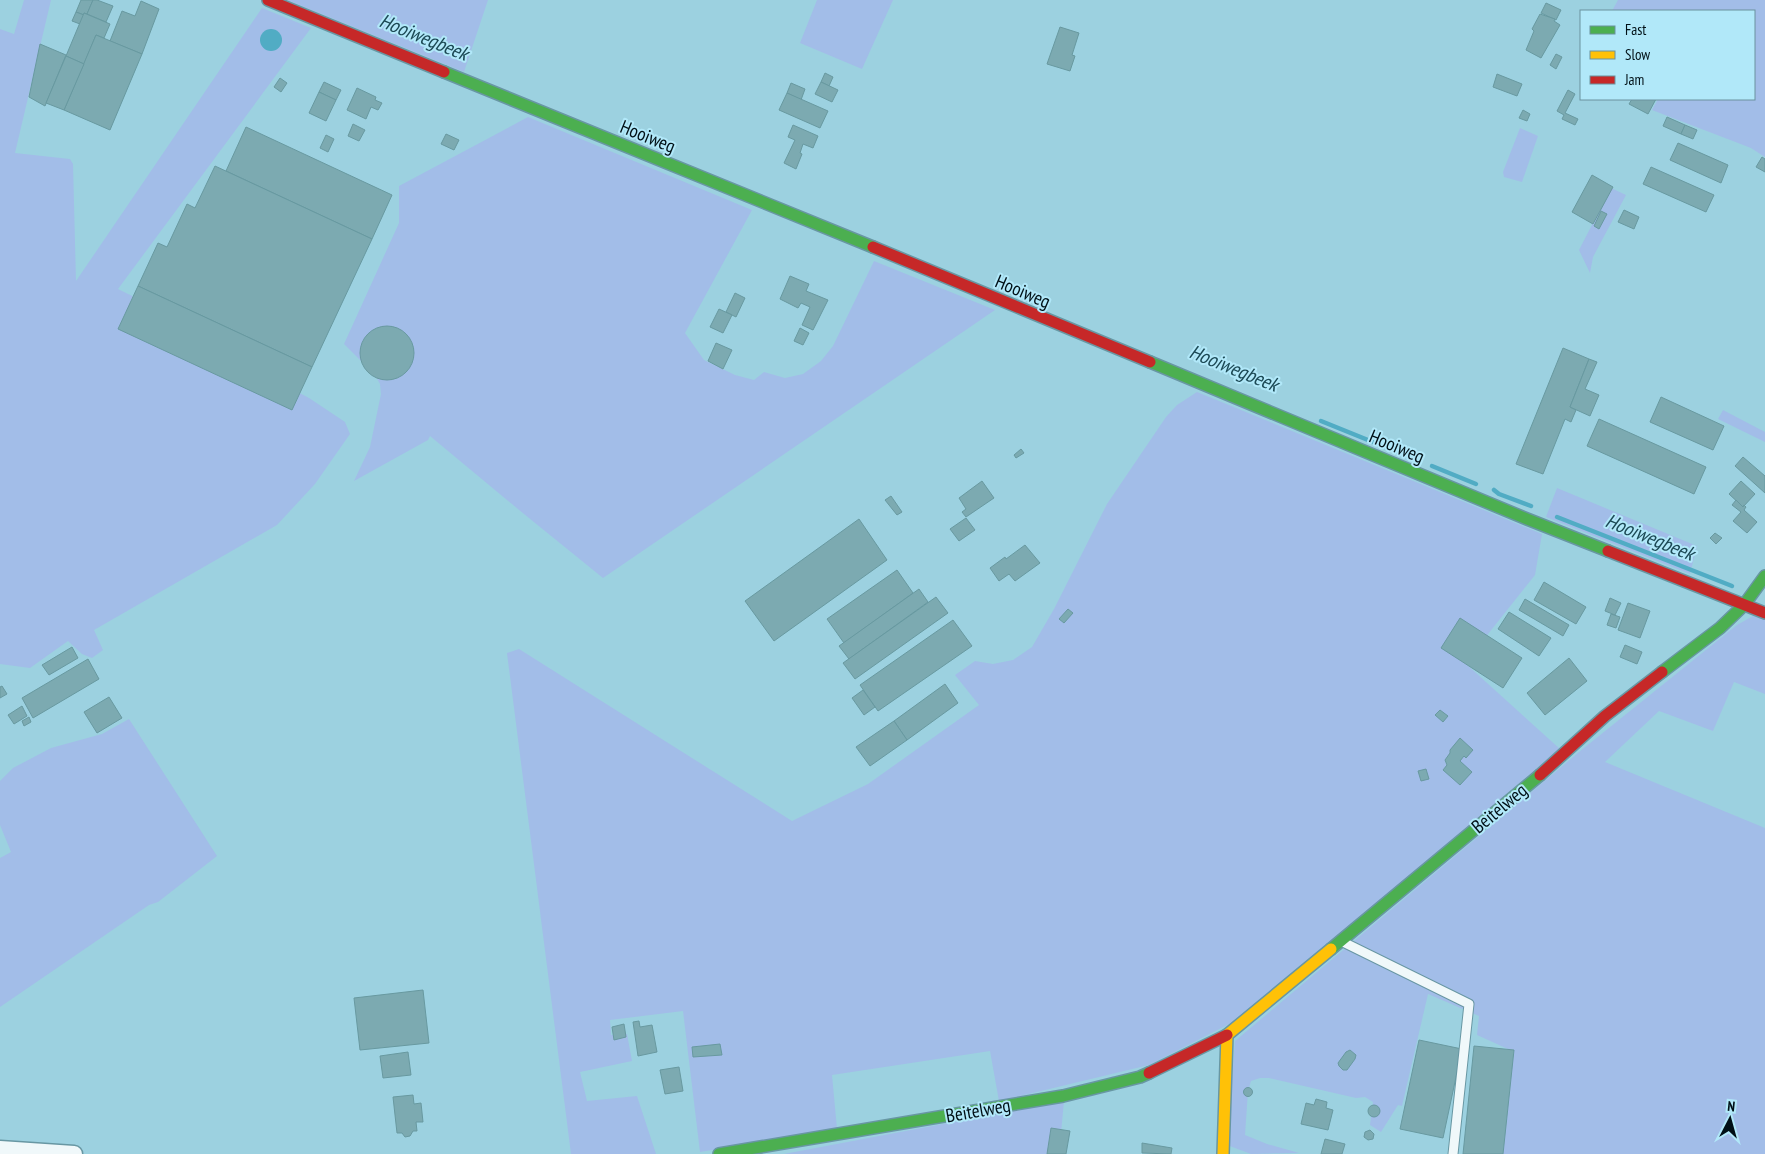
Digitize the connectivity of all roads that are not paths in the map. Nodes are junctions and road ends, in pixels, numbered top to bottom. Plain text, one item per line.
1 (268, 0) edge
2 (1765, 576) edge
3 (1744, 604) junction
4 (1765, 612) edge
5 (1341, 941) junction
6 (1227, 1035) junction
7 (0, 1149) edge
8 (74, 1154) edge
9 (719, 1154) edge
10 (1223, 1154) edge
11 (1453, 1154) edge

1 - 3 street, Hooiweg
2 - 3 street, Beitelweg
3 - 4 street, Hooiweg
3 - 5 street, Beitelweg
5 - 6 street, Beitelweg
5 - 11 lane
6 - 9 street, Beitelweg
6 - 10 street
7 - 8 street

